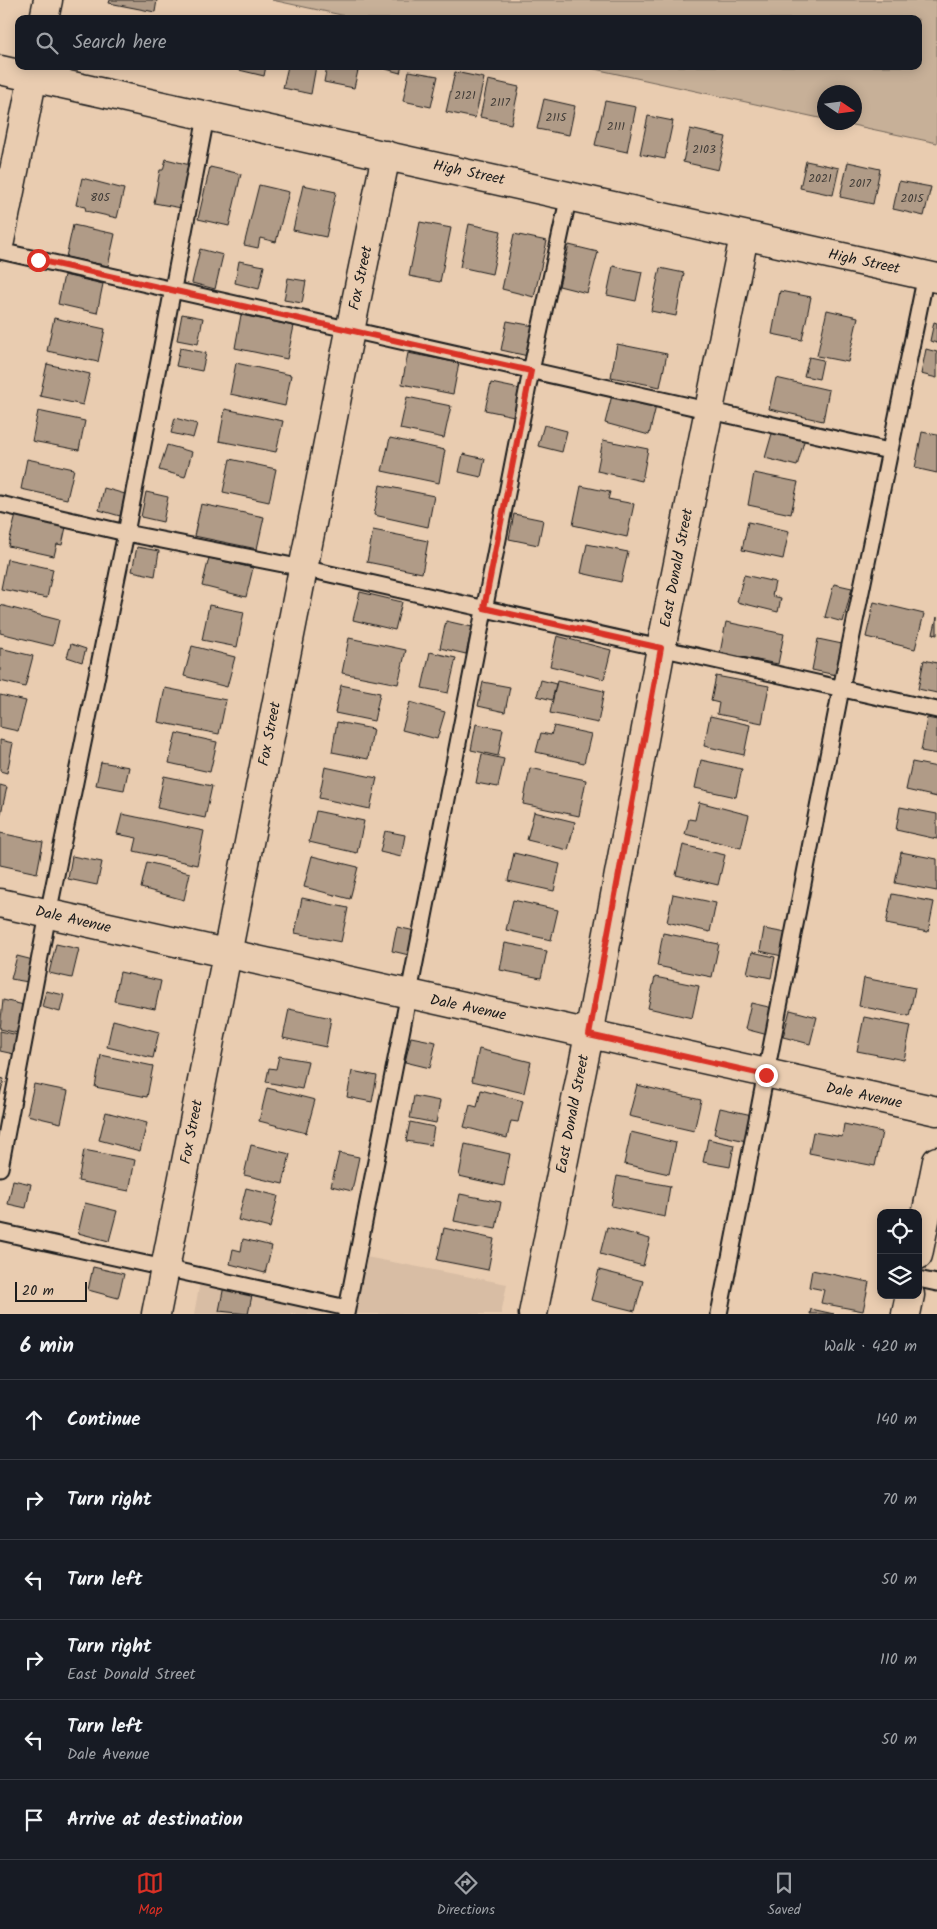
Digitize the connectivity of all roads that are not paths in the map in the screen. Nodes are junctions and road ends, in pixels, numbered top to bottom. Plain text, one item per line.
1 (48, 0) edge
2 (45, 15) edge
3 (0, 70) edge
4 (33, 72) edge
5 (206, 117) junction
6 (386, 156) junction
7 (569, 195) junction
8 (744, 236) junction
9 (0, 241) edge
10 (0, 251) edge
11 (931, 277) edge
12 (172, 291) junction
13 (350, 331) junction
14 (531, 371) junction
15 (708, 411) junction
16 (889, 451) junction
17 (0, 504) edge
18 (126, 533) junction
19 (303, 568) junction
20 (484, 608) junction
21 (661, 648) junction
22 (841, 689) junction
23 (937, 710) edge
24 (0, 903) edge
25 (48, 914) junction
26 (227, 954) junction
27 (407, 995) junction
28 (589, 1035) junction
29 (766, 1075) junction
30 (937, 1111) edge
31 (937, 1161) edge
32 (0, 1168) edge
33 (0, 1232) edge
34 (918, 1254) edge
35 (164, 1269) junction
36 (922, 1280) edge
37 (937, 1283) edge
38 (909, 1299) edge
39 (347, 1311) edge
40 (156, 1314) edge
41 (533, 1314) edge
42 (719, 1314) edge
43 (906, 1314) edge

1 - 2 street
3 - 4 street, High Street
4 - 5 street, High Street
4 - 9 street
5 - 6 street, High Street
5 - 12 lane
6 - 7 street, High Street
6 - 13 street, Fox Street
7 - 8 street, High Street
7 - 14 lane
8 - 11 street, High Street
8 - 15 street, East Donald Street
10 - 12 lane
11 - 16 lane
12 - 13 lane
12 - 18 lane
13 - 14 lane
13 - 19 street, Fox Street
14 - 15 lane
14 - 20 lane
15 - 16 lane
15 - 21 street, East Donald Street
16 - 22 lane
17 - 18 lane
18 - 19 lane
18 - 25 lane
19 - 20 lane
19 - 26 street, Fox Street
20 - 21 lane
20 - 27 lane
21 - 22 lane
21 - 28 street, East Donald Street
22 - 23 lane
22 - 29 lane
24 - 25 street, Dale Avenue
25 - 26 street, Dale Avenue
25 - 32 lane
26 - 27 street, Dale Avenue
26 - 35 street, Fox Street
27 - 28 street, Dale Avenue
27 - 39 lane
28 - 29 street, Dale Avenue
28 - 41 street, East Donald Street
29 - 30 street, Dale Avenue
29 - 42 lane
31 - 34 street
33 - 35 lane
35 - 39 lane
35 - 40 street, Fox Street
36 - 37 lane
38 - 43 street

